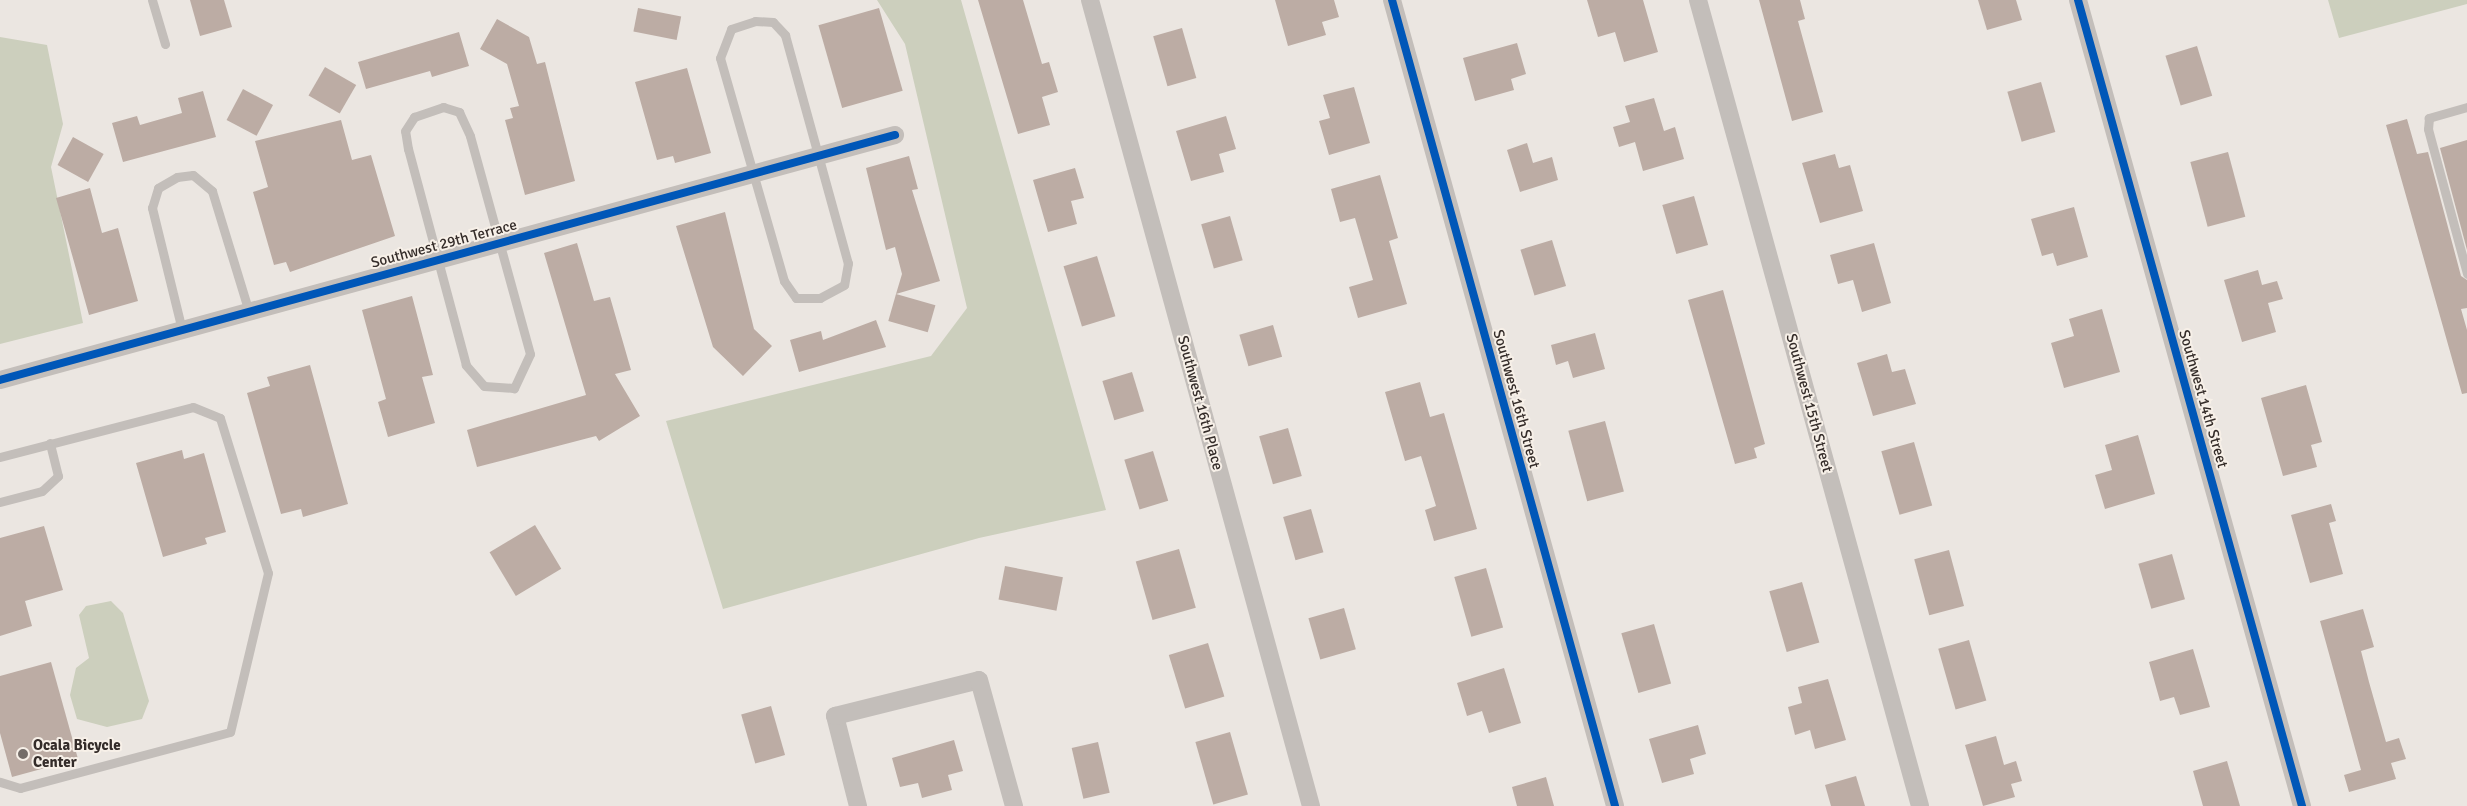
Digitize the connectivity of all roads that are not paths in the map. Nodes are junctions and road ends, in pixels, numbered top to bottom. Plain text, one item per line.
1 (152, 0) edge
2 (1090, 0) edge
3 (1392, 0) edge
4 (1698, 0) edge
5 (2078, 0) edge
6 (164, 44) dead end
7 (2467, 107) edge
8 (895, 135) dead end
9 (819, 156) junction
10 (752, 174) junction
11 (500, 243) junction
12 (438, 260) junction
13 (2467, 274) edge
14 (250, 312) junction
15 (182, 330) junction
16 (0, 380) edge
17 (50, 444) junction
18 (0, 457) edge
19 (0, 502) edge
20 (0, 782) edge
21 (858, 806) edge
22 (1014, 806) edge
23 (1311, 806) edge
24 (1615, 806) edge
25 (1920, 806) edge
26 (2302, 806) edge

1 - 6 lane
2 - 23 street, Southwest 16th Place
3 - 24 street, Southwest 16th Street
4 - 25 street, Southwest 15th Street
5 - 26 street, Southwest 14th Street
7 - 13 lane
8 - 9 street, Southwest 29th Terrace
9 - 10 street, Southwest 29th Terrace
9 - 10 lane
9 - 10 lane
10 - 11 street, Southwest 29th Terrace
11 - 12 street, Southwest 29th Terrace
11 - 12 lane
11 - 12 lane
12 - 14 street, Southwest 29th Terrace
14 - 15 street, Southwest 29th Terrace
14 - 15 lane
15 - 16 street, Southwest 29th Terrace
17 - 18 lane
17 - 19 lane
17 - 20 lane
21 - 22 street

